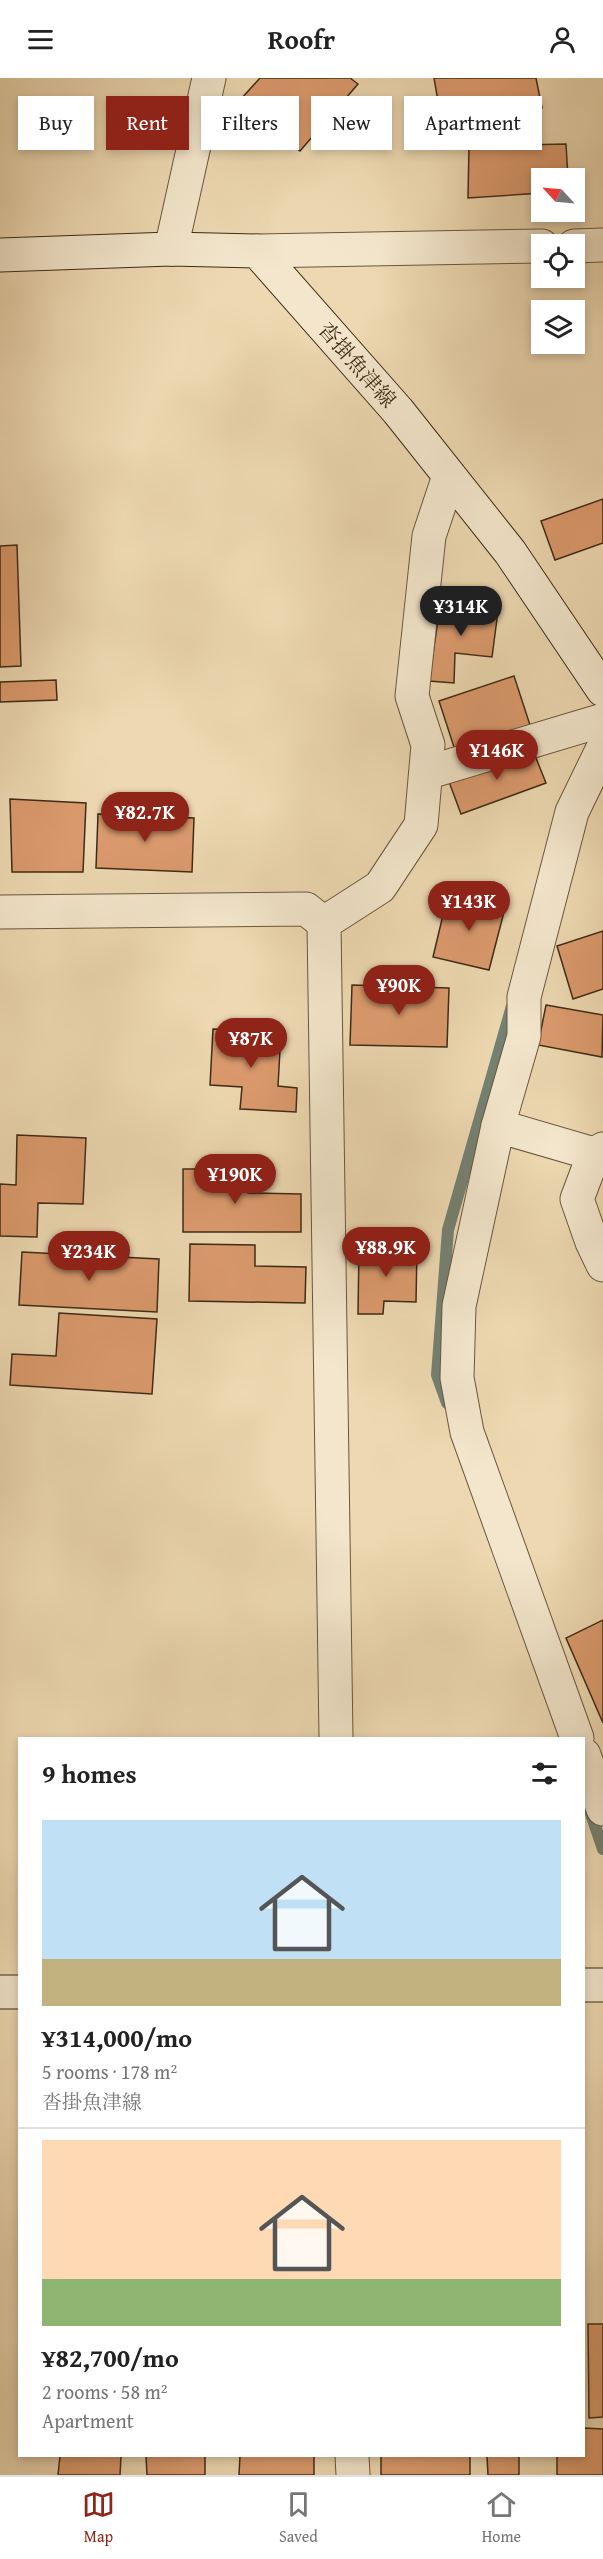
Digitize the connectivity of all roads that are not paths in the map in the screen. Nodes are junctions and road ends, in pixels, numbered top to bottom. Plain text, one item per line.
1 (209, 78) edge
2 (603, 245) edge
3 (531, 246) edge
4 (585, 246) edge
5 (171, 249) junction
6 (257, 251) junction
7 (0, 255) edge
8 (449, 476) junction
9 (603, 690) edge
10 (603, 720) edge
11 (603, 748) edge
12 (426, 773) junction
13 (0, 912) edge
14 (324, 923) junction
15 (498, 1126) junction
16 (599, 1151) edge
17 (603, 1265) edge
18 (336, 1737) edge
19 (577, 1737) edge
20 (585, 1758) edge
21 (603, 1809) edge
22 (585, 1985) edge
23 (603, 1985) edge
24 (0, 1992) edge
25 (18, 1992) edge
26 (352, 2457) edge
27 (353, 2475) edge

1 - 5 street
2 - 4 street
3 - 6 street
5 - 6 street
5 - 7 street
6 - 8 street, 沓掛魚津線
8 - 9 street, 沓掛魚津線
8 - 12 street
10 - 12 street
11 - 15 street
12 - 14 street
13 - 14 street
14 - 18 street
15 - 16 street
15 - 19 street
16 - 17 street
20 - 21 street
22 - 23 street
24 - 25 street
26 - 27 street

